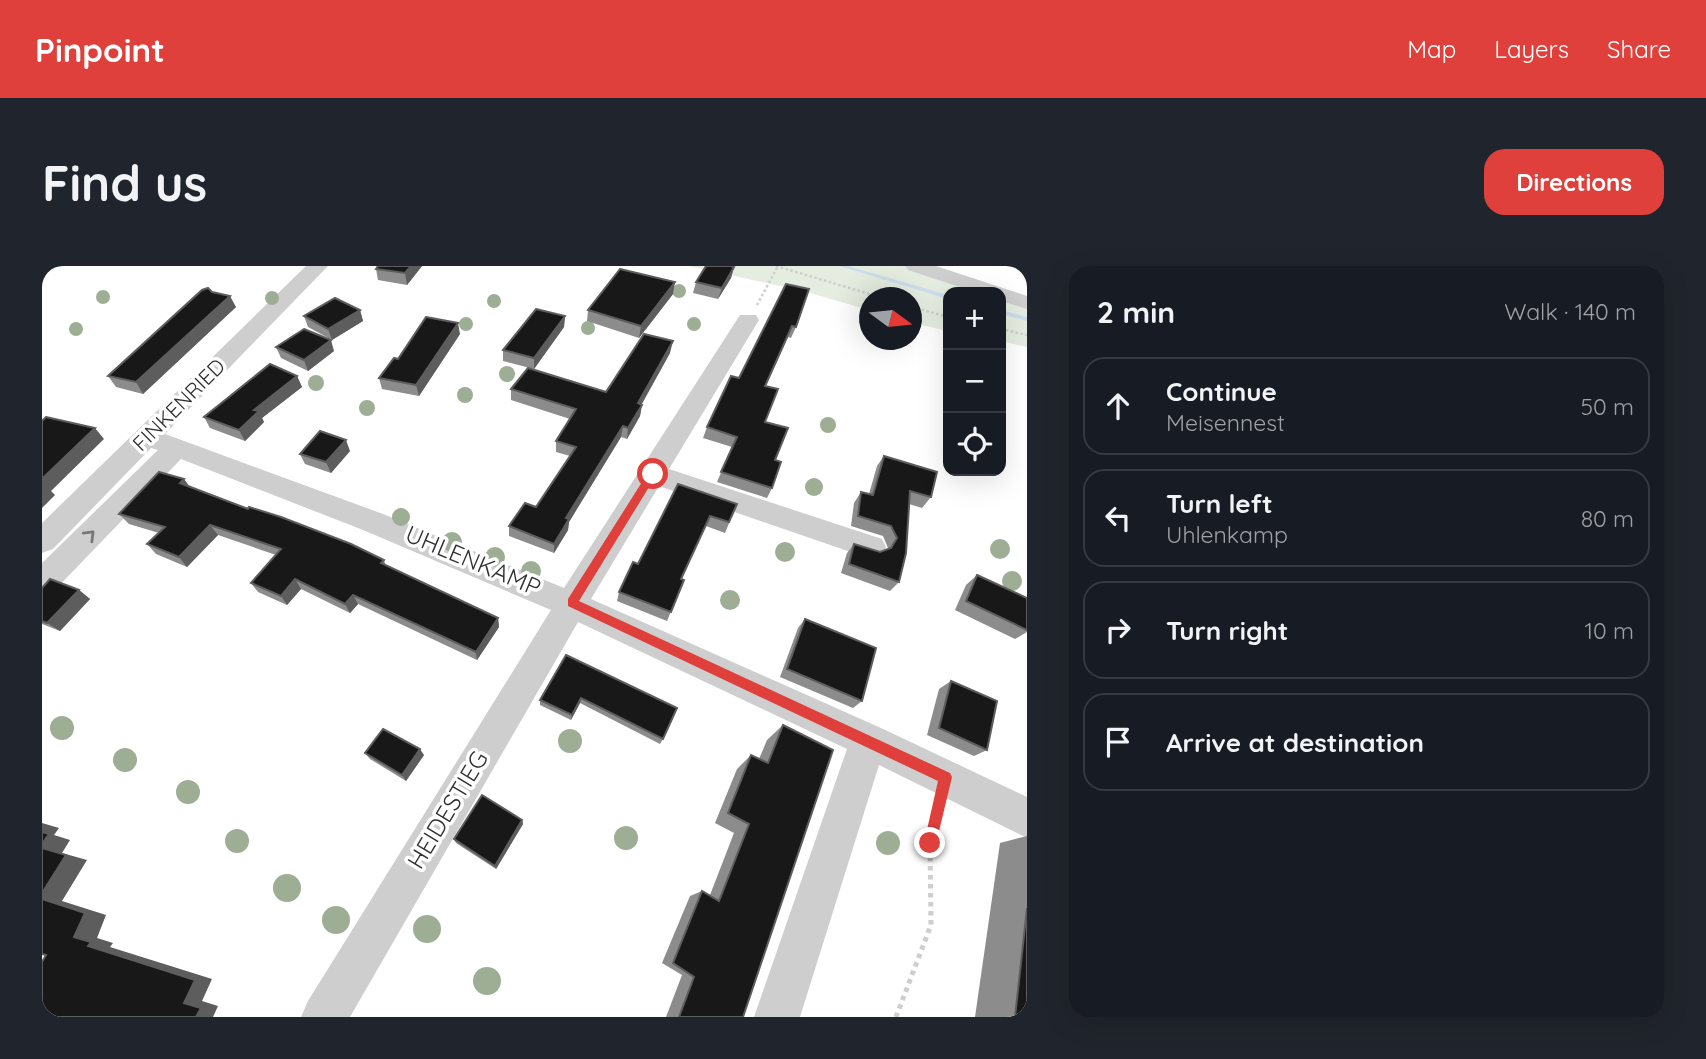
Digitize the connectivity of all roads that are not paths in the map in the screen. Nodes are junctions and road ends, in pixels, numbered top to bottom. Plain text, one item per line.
1 (915, 266) edge
2 (321, 267) edge
3 (980, 287) edge
4 (1006, 296) edge
5 (1027, 303) edge
6 (748, 320) road end
7 (163, 442) junction
8 (653, 474) junction
9 (42, 541) edge
10 (871, 547) edge
11 (42, 583) edge
12 (572, 603) junction
13 (869, 740) junction
14 (1027, 818) edge
15 (324, 1017) edge
16 (777, 1017) edge

1 - 3 street
2 - 7 street, FINKENRIED
4 - 5 street
6 - 8 street, HEIDESTIEG
7 - 9 street, FINKENRIED
11 -> 7 street, FINKENRIED
7 - 12 street, UHLENKAMP
8 - 10 street
8 - 12 street, HEIDESTIEG
12 - 13 street, UHLENKAMP
12 - 15 street, HEIDESTIEG
13 - 14 street, UHLENKAMP
13 - 16 street

